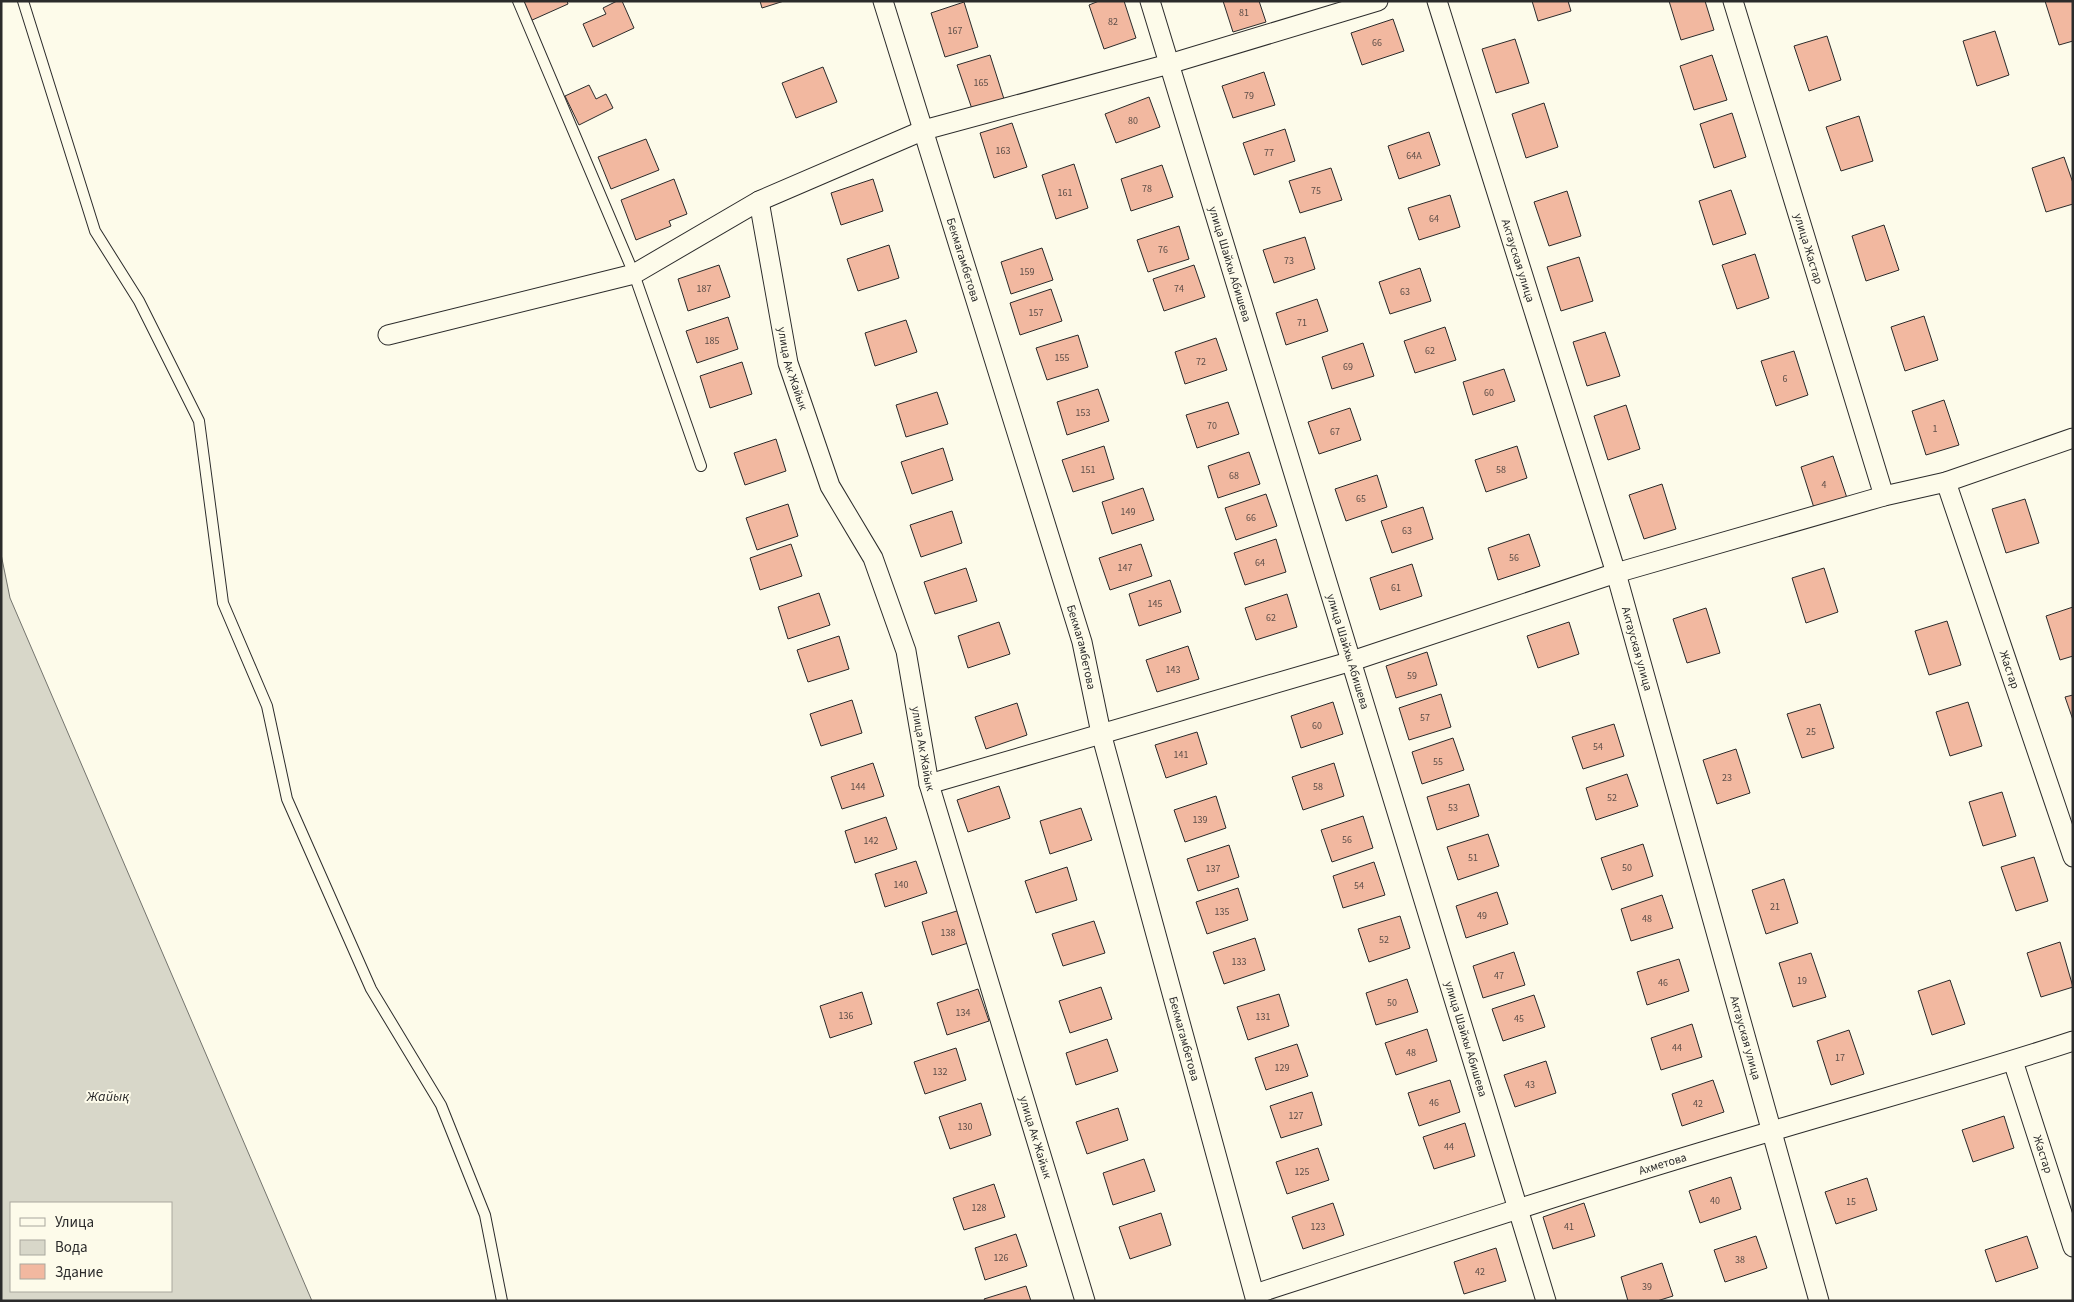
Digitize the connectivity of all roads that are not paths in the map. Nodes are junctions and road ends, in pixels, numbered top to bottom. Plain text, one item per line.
1 (23, 1) edge
2 (518, 1) edge
3 (883, 1) edge
4 (1150, 1) edge
5 (1378, 1) edge
6 (1437, 1) edge
7 (1733, 1) edge
8 (1169, 64) junction
9 (924, 130) junction
10 (759, 201) junction
11 (634, 274) junction
12 (388, 335) dead end
13 (2073, 438) edge
14 (701, 466) dead end
15 (1946, 482) junction
16 (1884, 496) junction
17 (1616, 573) junction
18 (1352, 661) junction
19 (1101, 734) junction
20 (929, 784) junction
21 (2073, 857) edge
22 (2073, 1041) edge
23 (2013, 1061) junction
24 (1771, 1131) junction
25 (1517, 1209) junction
26 (2073, 1246) edge
27 (1256, 1297) edge
28 (502, 1301) edge
29 (1085, 1301) edge
30 (1546, 1301) edge
31 (1819, 1301) edge

1 - 28 lane
2 - 11 lane
3 - 9 street, Бекмагамбетова
4 - 8 street, улица Шайхы Абишева
5 - 8 street
6 - 17 street, Актауская улица
7 - 16 street, улица Жастар
8 - 9 street
8 - 18 street, улица Шайхы Абишева
9 - 10 street
9 - 19 street, Бекмагамбетова
10 - 11 street
10 - 20 street, улица Ак Жайык
11 - 12 street
11 - 14 lane
13 - 15 street
15 - 16 street
15 - 21 street, Жастар
16 - 17 street
17 - 18 street
17 - 24 street, Актауская улица
18 - 19 street
18 - 25 street, улица Шайхы Абишева
19 - 20 street
19 - 27 street, Бекмагамбетова
20 - 29 street, улица Ак Жайык
22 - 23 street, Ахметова
23 - 24 street, Ахметова
23 - 26 street, Жастар
24 - 25 street, Ахметова
24 - 31 street, Актауская улица
25 - 27 street, Ахметова
25 - 30 street, улица Шайхы Абишева

